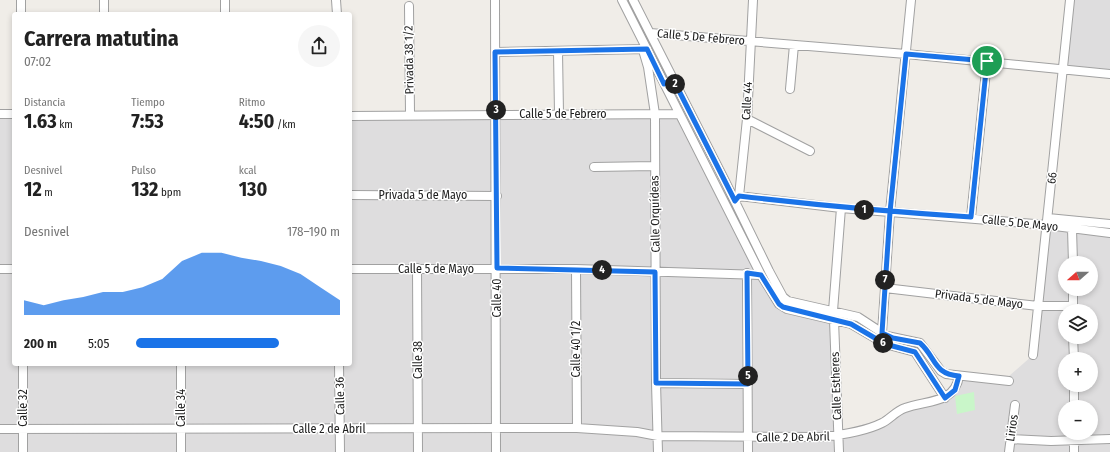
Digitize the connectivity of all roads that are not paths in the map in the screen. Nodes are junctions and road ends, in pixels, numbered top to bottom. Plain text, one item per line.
1 (21, 0) edge
2 (104, 0) edge
3 (225, 0) edge
4 (336, 0) edge
5 (495, 0) edge
6 (622, 0) edge
7 (633, 0) edge
8 (753, 0) edge
9 (911, 0) edge
10 (1070, 0) edge
11 (409, 6) dead end
12 (21, 12) edge
13 (104, 12) edge
14 (225, 12) edge
15 (337, 12) edge
16 (650, 33) junction
17 (751, 41) junction
18 (794, 45) junction
19 (645, 49) junction
20 (558, 51) junction
21 (495, 52) junction
22 (906, 54) junction
23 (987, 61) junction
24 (1062, 70) junction
25 (1110, 74) edge
26 (673, 79) junction
27 (664, 84) junction
28 (790, 89) dead end
29 (0, 114) edge
30 (12, 114) edge
31 (410, 114) junction
32 (496, 114) junction
33 (558, 114) junction
34 (655, 114) junction
35 (679, 114) junction
36 (352, 116) edge
37 (747, 119) junction
38 (810, 151) dead end
39 (654, 166) junction
40 (594, 167) dead end
41 (352, 195) edge
42 (497, 196) junction
43 (737, 199) junction
44 (840, 208) junction
45 (890, 212) junction
46 (971, 217) junction
47 (1047, 221) junction
48 (1110, 224) edge
49 (1072, 228) junction
50 (1110, 233) edge
51 (1073, 256) edge
52 (417, 268) junction
53 (497, 268) junction
54 (0, 269) edge
55 (12, 269) edge
56 (352, 269) edge
57 (576, 270) junction
58 (655, 272) junction
59 (747, 273) junction
60 (765, 273) junction
61 (885, 288) junction
62 (1038, 306) junction
63 (1058, 307) edge
64 (833, 311) junction
65 (834, 320) junction
66 (882, 333) junction
67 (1033, 355) dead end
68 (23, 366) edge
69 (181, 366) edge
70 (339, 366) edge
71 (959, 376) junction
72 (1009, 381) dead end
73 (656, 383) junction
74 (748, 384) junction
75 (945, 398) junction
76 (1015, 405) dead end
77 (418, 428) junction
78 (496, 428) junction
79 (577, 428) junction
80 (0, 429) edge
81 (23, 429) junction
82 (181, 429) junction
83 (340, 429) junction
84 (658, 436) junction
85 (838, 436) junction
86 (1058, 437) edge
87 (748, 438) junction
88 (1098, 438) edge
89 (1010, 439) junction
90 (1110, 439) edge
91 (1074, 440) edge
92 (23, 452) edge
93 (181, 452) edge
94 (340, 452) edge
95 (418, 452) edge
96 (496, 452) edge
97 (658, 452) edge
98 (748, 452) edge
99 (839, 452) edge
100 (1009, 452) edge
101 (1074, 452) edge

1 - 12 street
2 - 13 street
3 - 14 street
4 - 15 street
5 - 21 street, Calle 40
6 - 19 street
7 - 16 street
8 - 17 street, Calle 44
9 - 22 street
10 - 24 street, 66
11 - 31 street, Privada 38 1/2
16 - 17 street, Calle 5 De Febrero
16 - 26 street
17 - 18 street, Calle 5 De Febrero
17 - 37 street, Calle 44
18 - 22 street, Calle 5 De Febrero
18 - 28 street
19 - 20 street
19 - 27 street
19 - 34 street, Calle Orquídeas
20 - 21 street
20 - 33 street
21 - 32 street, Calle 40
22 - 23 street, Calle 5 De Febrero
22 - 45 street
23 - 24 street, Calle 5 De Febrero
23 - 46 street
24 - 25 street
24 - 47 street, 66
26 - 27 street
26 - 43 street
27 - 35 street
29 - 30 street
31 - 32 street, Calle 5 de Febrero
31 - 36 street, Calle 5 de Febrero
32 - 33 street, Calle 5 de Febrero
32 - 42 street, Calle 40
33 - 34 street, Calle 5 de Febrero
34 - 35 street, Calle 5 de Febrero
34 - 39 street, Calle Orquídeas
35 - 60 street
37 - 38 street
37 - 43 street, Calle 44
39 - 40 street
39 - 58 street, Calle Orquídeas
41 - 42 street, Privada 5 de Mayo
42 - 53 street, Calle 40
43 - 44 street, Calle 5 De Mayo
43 - 60 street
44 - 45 street, Calle 5 De Mayo
44 - 64 street
45 - 46 street, Calle 5 De Mayo
45 - 61 street
46 - 47 street, Calle 5 De Mayo
47 - 48 street
47 - 49 street, Calle 5 De Mayo
47 - 62 street, 66
49 - 50 street, Calle 5 De Mayo
49 - 51 street
52 - 53 street, Calle 5 de Mayo
52 - 56 street, Calle 5 de Mayo
52 - 77 street, Calle 38
53 - 57 street, Calle 5 de Mayo
53 - 78 street, Calle 40
54 - 55 street
57 - 58 street, Calle 5 de Mayo
57 - 79 street, Calle 40 1/2
58 - 59 street, Calle 5 de Mayo
58 - 73 street, Calle Orquídeas
59 - 60 street, Calle 5 de Mayo
59 - 74 street
60 - 64 street
60 - 65 street
61 - 62 street, Privada 5 de Mayo
61 - 66 street
62 - 63 street, Privada 5 de Mayo
62 - 67 street, 66
64 - 66 street
65 - 75 street
65 - 85 street, Calle Estheres
66 - 71 street
68 - 81 street, Calle 32
69 - 82 street, Calle 34
70 - 83 street, Calle 36
71 - 72 street
71 - 75 street
73 - 74 street
73 - 84 street, Calle Orquídeas
74 - 87 street
75 - 85 street, Calle 2 De Abril
76 - 89 street, Lirios
77 - 78 street, Calle 2 de Abril
77 - 83 street, Calle 2 de Abril
77 - 95 street, Calle 38
78 - 79 street, Calle 2 de Abril
78 - 96 street, Calle 40
79 - 84 street, Calle 2 de Abril
80 - 81 street, Calle 2 de Abril
81 - 82 street, Calle 2 de Abril
81 - 92 street, Calle 32
82 - 83 street, Calle 2 de Abril
82 - 93 street, Calle 34
83 - 94 street, Calle 36
84 - 87 street, Calle 2 De Abril
84 - 97 street, Calle Orquídeas
85 - 87 street, Calle 2 De Abril
85 - 99 street, Calle Estheres
86 - 89 street
87 - 98 street
88 - 90 street
89 - 100 street, Lirios
91 - 101 street

